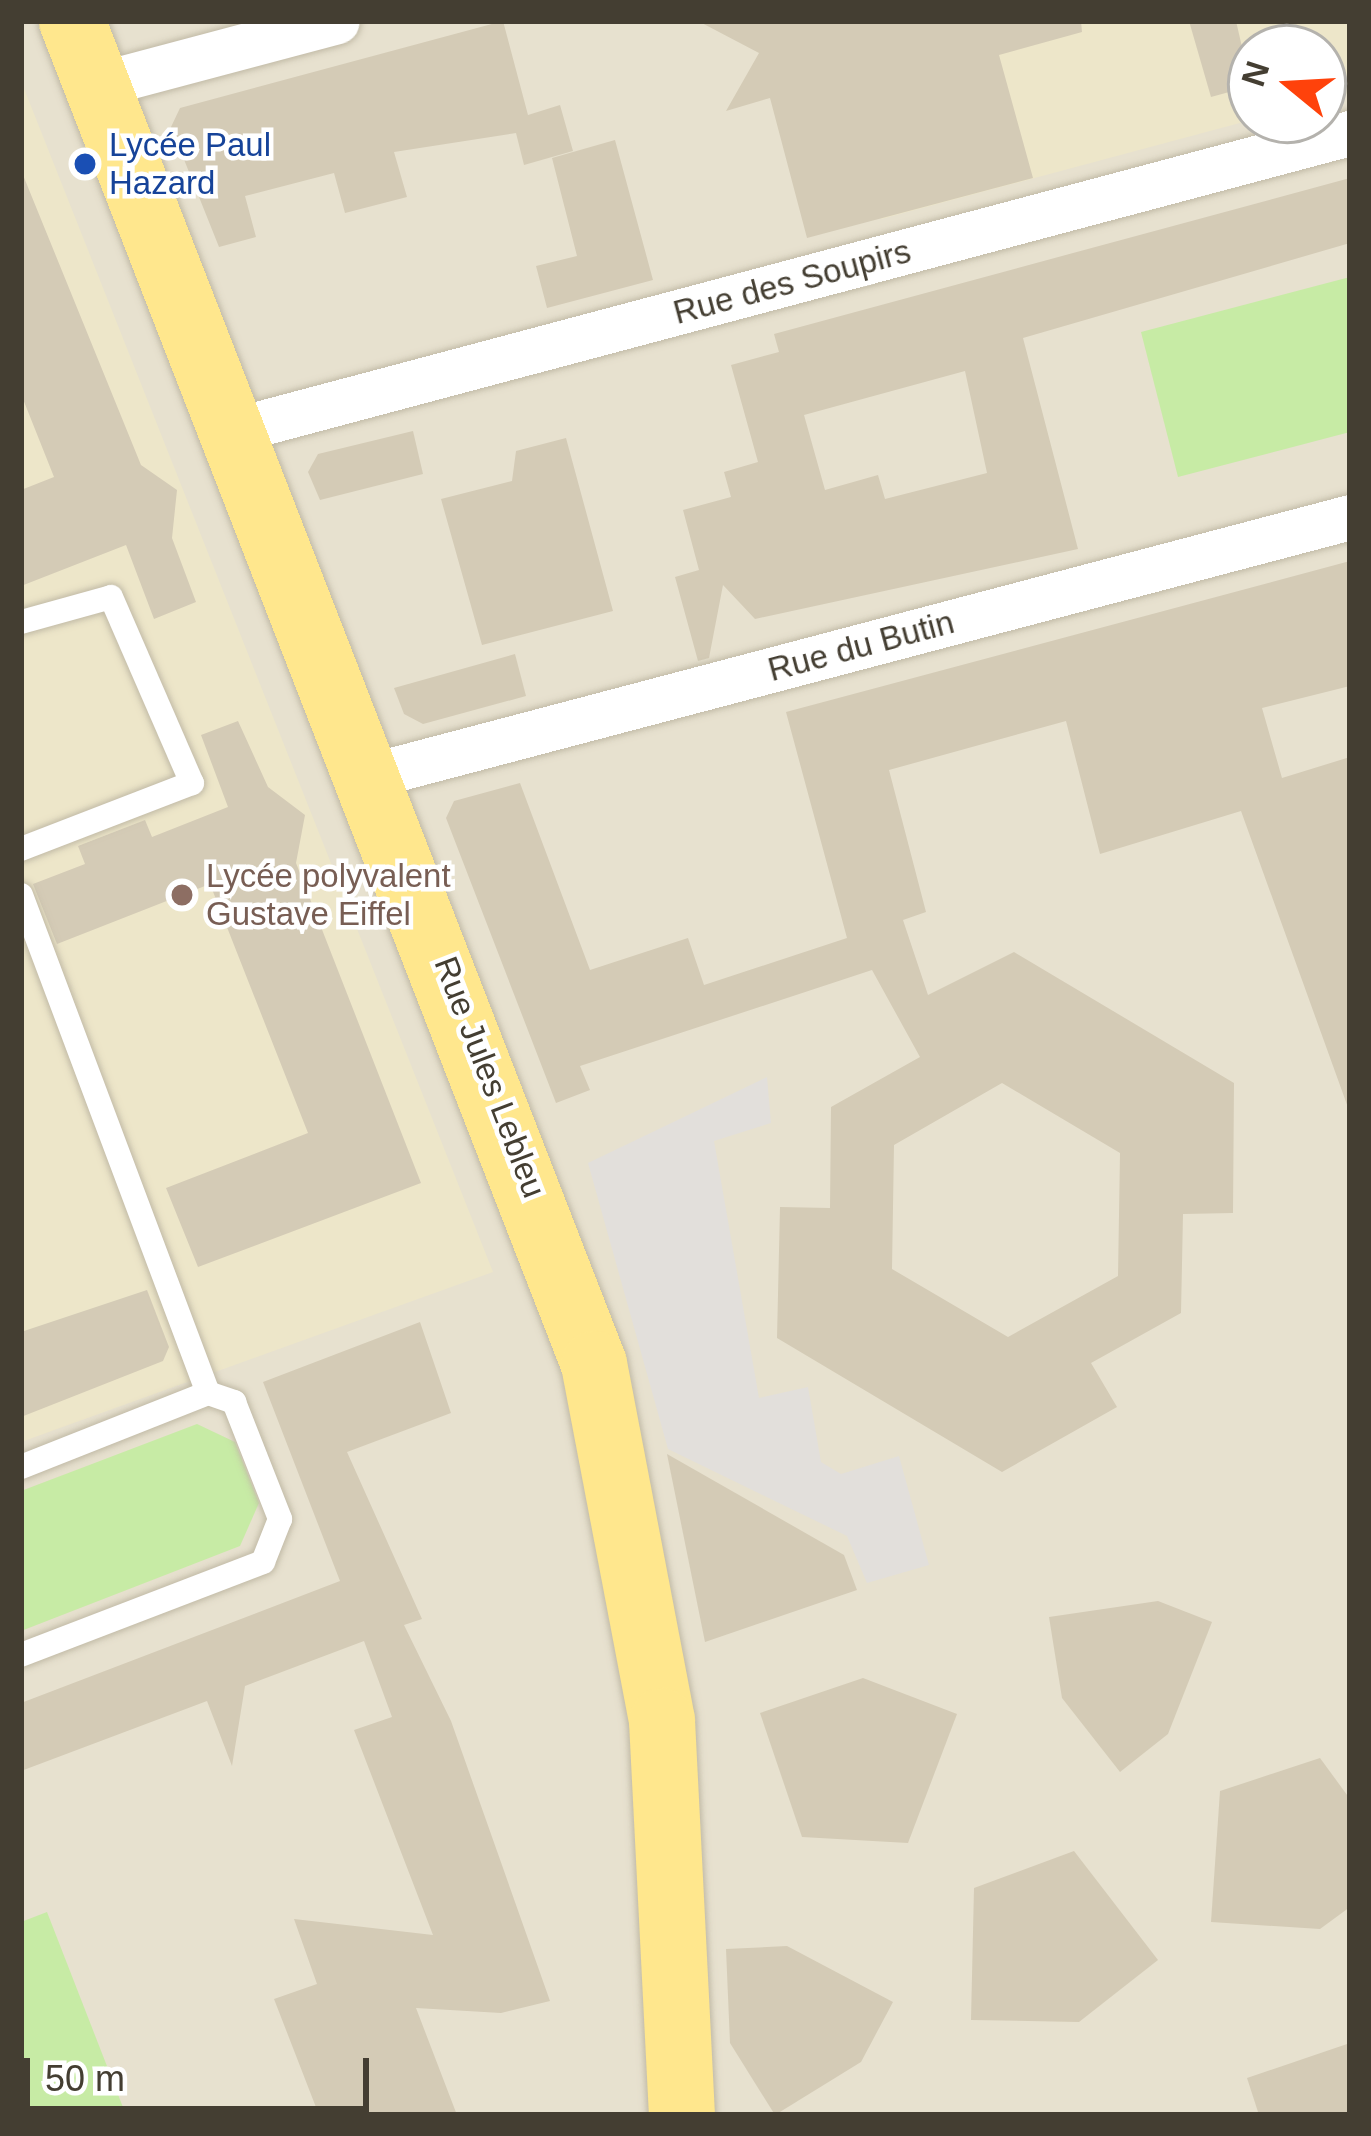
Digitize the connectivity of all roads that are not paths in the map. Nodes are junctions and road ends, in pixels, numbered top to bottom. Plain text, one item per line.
1 (72, 21) edge
2 (337, 21) edge
3 (97, 85) junction
4 (1350, 133) edge
5 (235, 430) junction
6 (1350, 517) edge
7 (21, 622) edge
8 (373, 776) junction
9 (21, 849) edge
10 (21, 895) edge
11 (208, 1393) junction
12 (21, 1467) edge
13 (21, 1654) edge
14 (682, 2115) edge

1 - 3 main road, Rue Jules Lebleu
2 - 3 street
3 - 5 main road, Rue Jules Lebleu
4 - 5 street, Rue des Soupirs
5 - 8 main road, Rue Jules Lebleu
6 - 8 street, Rue du Butin
7 - 9 lane
8 - 14 main road, Rue Jules Lebleu
10 - 11 lane
11 - 12 lane
11 - 13 lane

